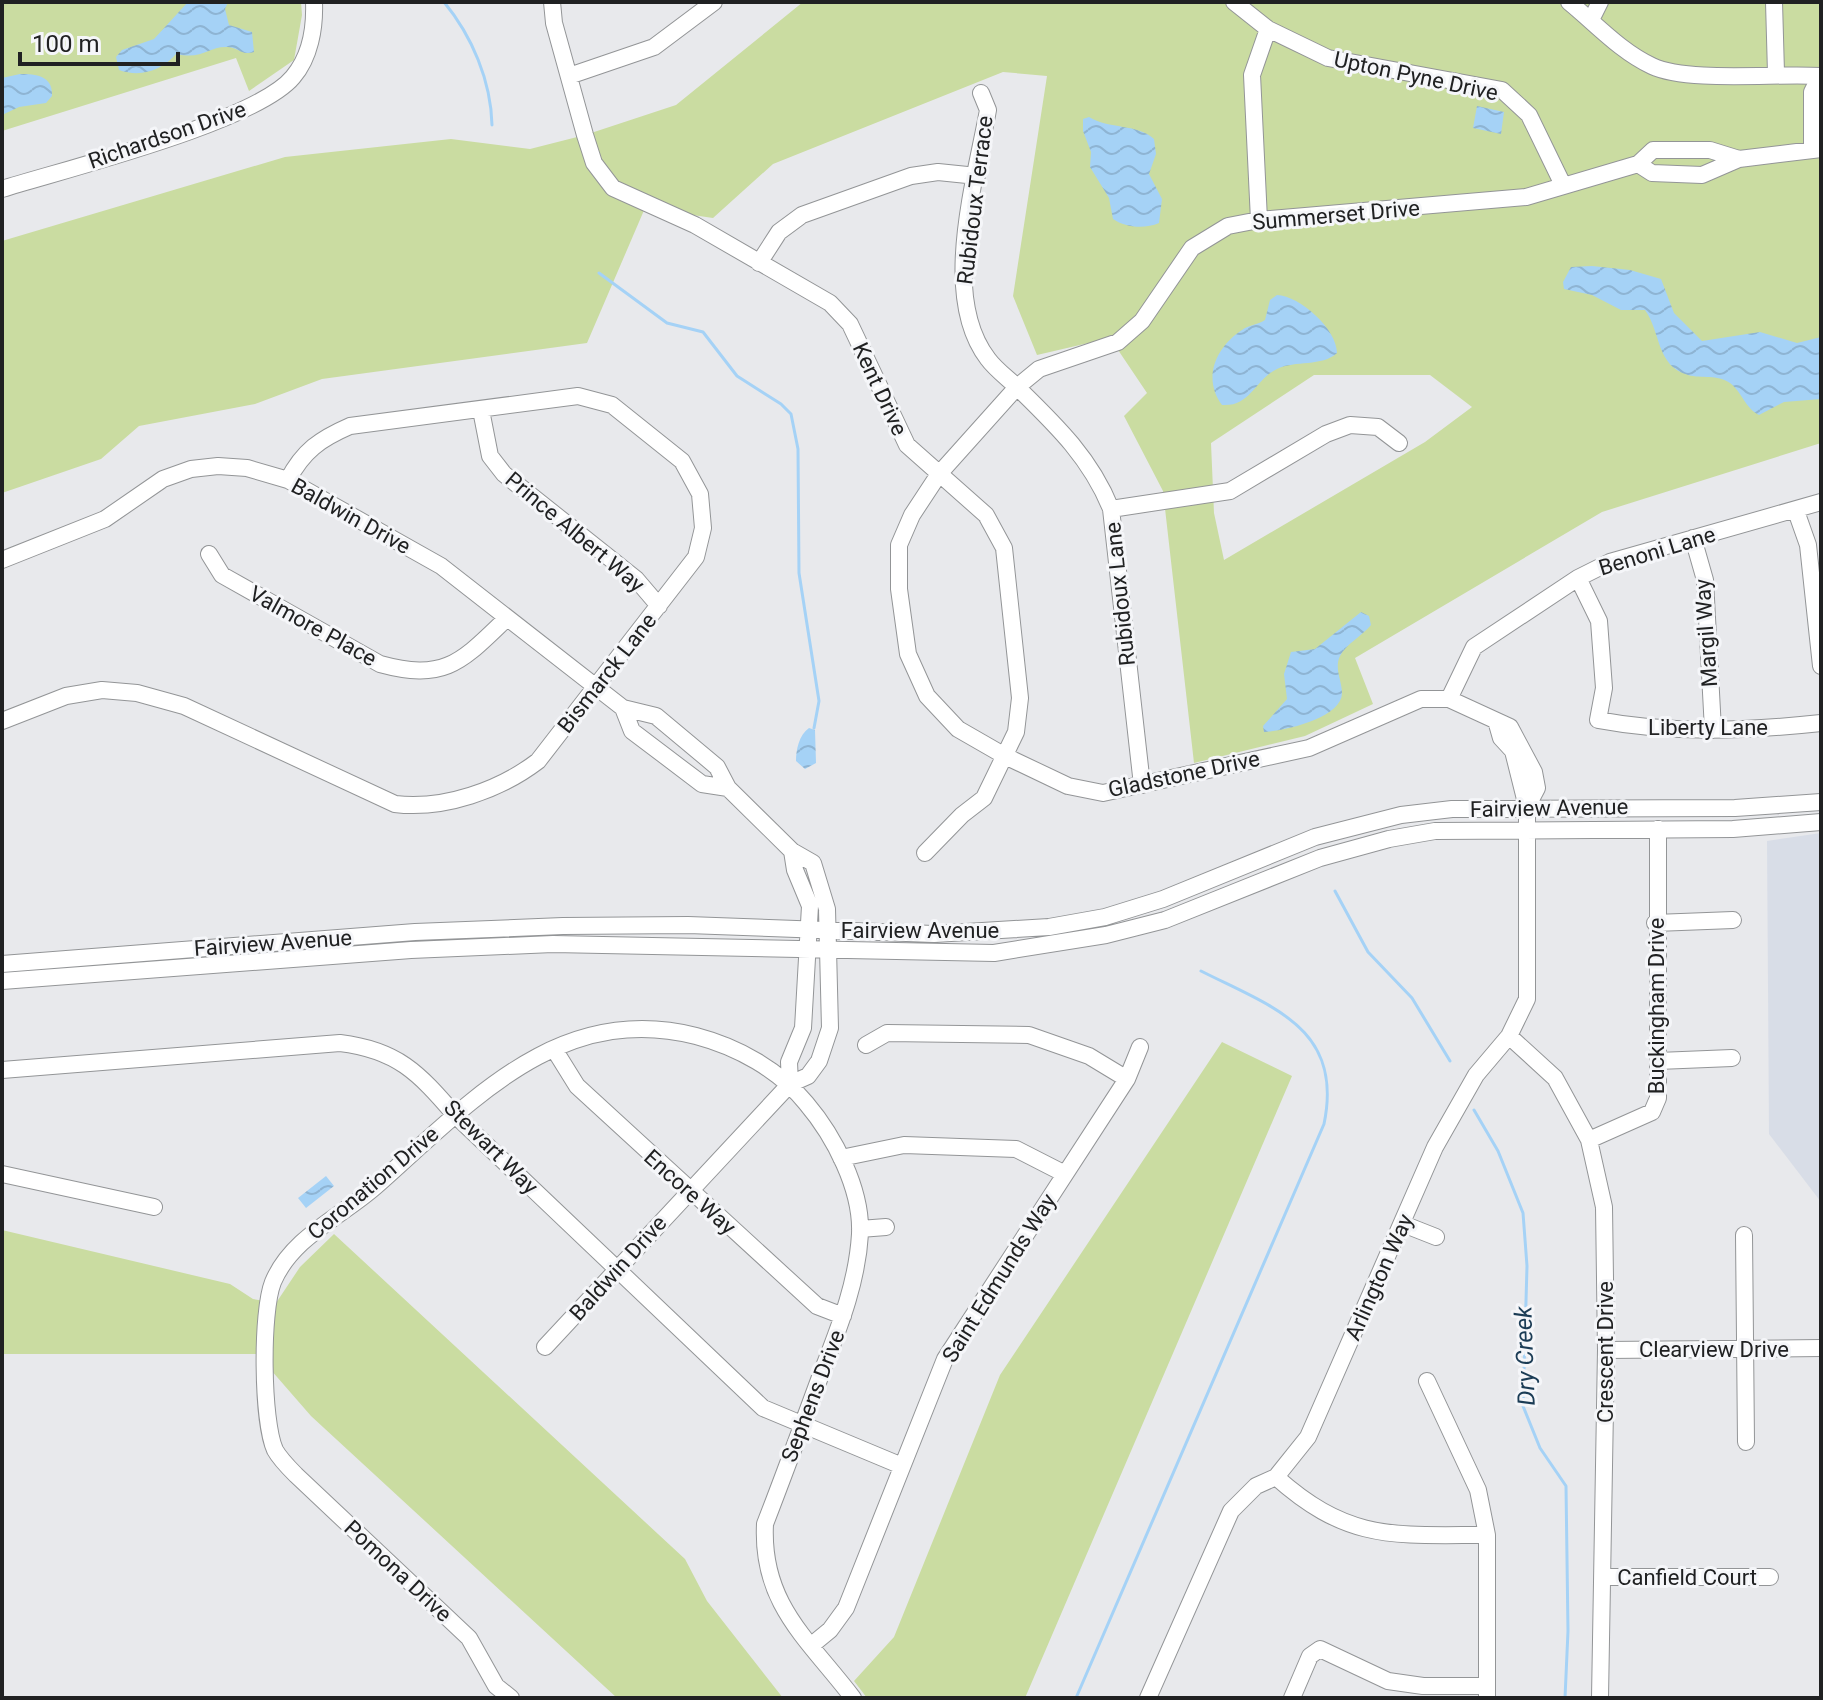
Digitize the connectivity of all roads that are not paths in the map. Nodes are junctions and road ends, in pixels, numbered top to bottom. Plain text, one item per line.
1 (314, 2) edge
2 (552, 2) edge
3 (714, 2) edge
4 (1234, 2) edge
5 (1569, 2) edge
6 (1600, 2) edge
7 (1774, 2) edge
8 (1591, 20) junction
9 (1268, 29) junction
10 (1776, 73) junction
11 (569, 76) junction
12 (1820, 78) edge
13 (981, 93) dead end
14 (1816, 105) edge
15 (1816, 149) edge
16 (1739, 159) junction
17 (1638, 164) junction
18 (977, 176) junction
19 (1563, 185) junction
20 (2, 189) edge
21 (1259, 220) junction
22 (759, 263) junction
23 (1017, 387) junction
24 (481, 410) junction
25 (1399, 443) dead end
26 (939, 474) junction
27 (288, 480) junction
28 (1821, 502) edge
29 (1111, 509) junction
30 (1796, 511) junction
31 (1693, 538) junction
32 (209, 554) dead end
33 (2, 560) edge
34 (1578, 578) junction
35 (659, 606) junction
36 (507, 618) junction
37 (1821, 666) edge
38 (596, 687) junction
39 (1449, 699) junction
40 (623, 708) junction
41 (2, 721) edge
42 (1821, 723) edge
43 (1713, 730) junction
44 (1005, 756) junction
45 (1142, 785) junction
46 (728, 788) junction
47 (1821, 802) edge
48 (1527, 807) junction
49 (1821, 822) edge
50 (1527, 829) junction
51 (1658, 829) junction
52 (792, 851) junction
53 (925, 853) dead end
54 (1733, 920) dead end
55 (1655, 923) junction
56 (808, 929) junction
57 (827, 930) junction
58 (807, 949) junction
59 (826, 950) junction
60 (2, 964) edge
61 (2, 981) edge
62 (1509, 1036) junction
63 (866, 1045) dead end
64 (1140, 1047) dead end
65 (554, 1049) junction
66 (1732, 1058) dead end
67 (1658, 1061) junction
68 (2, 1070) edge
69 (1127, 1079) junction
70 (790, 1084) junction
71 (455, 1115) junction
72 (1589, 1140) junction
73 (841, 1158) junction
74 (2, 1174) edge
75 (1065, 1174) junction
76 (688, 1191) junction
77 (154, 1207) dead end
78 (1403, 1224) junction
79 (886, 1227) dead end
80 (860, 1229) junction
81 (1744, 1235) dead end
82 (1436, 1237) dead end
83 (618, 1270) junction
84 (843, 1316) junction
85 (545, 1347) dead end
86 (1821, 1348) edge
87 (1746, 1349) junction
88 (1606, 1350) junction
89 (1427, 1381) dead end
90 (802, 1427) junction
91 (1746, 1442) dead end
92 (276, 1450) joint
93 (902, 1466) junction
94 (1276, 1477) junction
95 (1487, 1535) junction
96 (1603, 1577) junction
97 (1770, 1577) dead end
98 (813, 1644) junction
99 (1487, 1692) edge
100 (511, 1698) edge
101 (853, 1698) edge
102 (1148, 1698) edge
103 (1292, 1698) edge
104 (1600, 1698) edge

1 - 20 street, Richardson Drive
2 - 11 street, Kent Drive
3 - 11 street
4 - 9 street, Upton Pyne Drive
5 - 8 street
6 - 8 street
7 - 10 street
8 - 10 street
9 - 19 street, Upton Pyne Drive
9 - 21 street
10 - 12 street
11 - 22 street, Kent Drive
12 - 14 street
13 - 18 street, Rubidoux Terrace
14 - 15 street
15 - 16 street, Summerset Drive
16 - 17 street, Summerset Drive
16 - 17 street, Summerset Drive
17 - 19 street, Summerset Drive
18 - 22 street
18 - 23 street, Rubidoux Terrace
19 - 21 street, Summerset Drive
21 - 23 street, Summerset Drive
22 - 26 street, Kent Drive
23 - 26 street, Summerset Drive
23 - 29 street, Rubidoux Lane
24 - 27 street, Bismarck Lane
24 - 35 street, Prince Albert Way
24 - 35 street, Bismarck Lane
25 - 29 street
26 - 44 street, Kent Drive
26 - 44 street, Gladstone Drive
27 - 33 street, Baldwin Drive
27 - 36 street, Baldwin Drive
28 - 30 street, Benoni Lane
29 - 45 street, Rubidoux Lane
30 - 31 street, Benoni Lane
30 - 37 street
31 - 34 street, Benoni Lane
31 - 43 street, Margil Way
32 - 36 street, Valmore Place
34 - 39 street, Benoni Lane
34 - 43 street, Liberty Lane
35 - 38 street, Bismarck Lane
36 - 38 street, Baldwin Drive
38 - 40 street, Baldwin Drive
38 - 41 street, Bismarck Lane
39 - 45 street, Gladstone Drive
39 - 48 street
40 - 46 street, Baldwin Drive
40 - 46 street, Baldwin Drive
42 - 43 street, Liberty Lane
44 - 45 street, Gladstone Drive
44 - 53 street, Kent Drive
46 - 52 street, Baldwin Drive
47 - 48 street, Fairview Avenue
48 - 50 street, Arlington Way
48 - 57 street, Fairview Avenue
49 - 51 street, Fairview Avenue
50 - 51 street, Fairview Avenue
50 - 59 street, Fairview Avenue
50 - 62 street, Arlington Way
51 - 55 street, Buckingham Drive
52 - 56 street, Baldwin Drive
52 - 57 street, Baldwin Drive
54 - 55 street
55 - 67 street, Buckingham Drive
56 - 57 street, Fairview Avenue
56 - 58 street, Baldwin Drive
56 - 60 street, Fairview Avenue
57 - 59 street, Baldwin Drive
58 - 59 street, Fairview Avenue
58 - 61 street, Fairview Avenue
58 - 70 street, Baldwin Drive
59 - 70 street, Baldwin Drive
62 - 72 street, Crescent Drive
62 - 78 street, Arlington Way
63 - 69 street
64 - 69 street, Saint Edmunds Way
65 - 70 street, Coronation Drive
65 - 71 street, Coronation Drive
65 - 76 street, Encore Way
66 - 67 street
67 - 72 street, Buckingham Drive
68 - 71 street, Stewart Way
69 - 75 street, Saint Edmunds Way
70 - 73 street, Sephens Drive
70 - 76 street, Baldwin Drive
71 - 83 street, Stewart Way
71 - 92 street, Coronation Drive
72 - 88 street, Crescent Drive
73 - 75 street
73 - 80 street, Sephens Drive
74 - 77 street
75 - 93 street, Saint Edmunds Way
76 - 83 street, Baldwin Drive
76 - 84 street, Encore Way
78 - 82 street
78 - 94 street, Arlington Way
79 - 80 street
80 - 84 street, Sephens Drive
81 - 87 street
83 - 85 street, Baldwin Drive
83 - 90 street, Stewart Way
84 - 90 street, Sephens Drive
86 - 87 street, Clearview Drive
87 - 88 street, Clearview Drive
87 - 91 street
88 - 96 street, Crescent Drive
89 - 95 street
90 - 93 street, Stewart Way
90 - 98 street, Sephens Drive
92 - 100 street, Pomona Drive
93 - 98 street, Saint Edmunds Way
94 - 95 street
94 - 102 street, Arlington Way
95 - 99 street
96 - 97 street, Canfield Court
96 - 104 street, Crescent Drive
98 - 101 street, Sephens Drive
99 - 103 street

